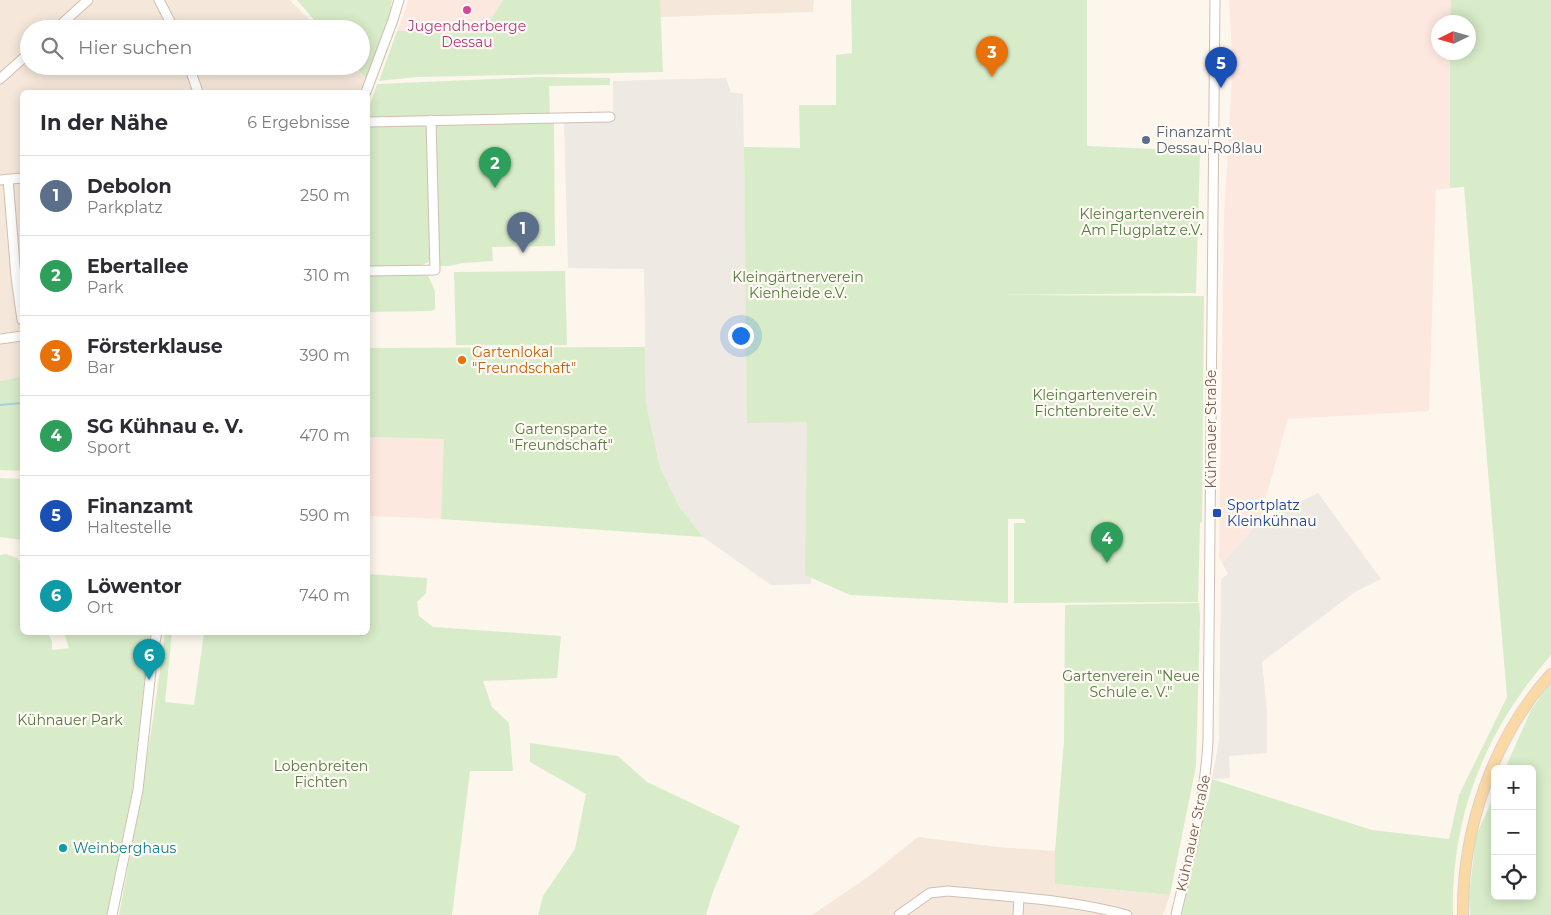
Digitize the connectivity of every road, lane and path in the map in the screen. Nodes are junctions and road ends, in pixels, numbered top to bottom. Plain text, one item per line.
1 (88, 0) edge
2 (159, 0) edge
3 (399, 0) edge
4 (1214, 0) edge
5 (66, 20) edge
6 (169, 20) edge
7 (20, 61) edge
8 (193, 75) edge
9 (0, 79) edge
10 (197, 90) edge
11 (367, 90) edge
12 (610, 117) dead end
13 (431, 120) junction
14 (370, 122) edge
15 (20, 178) edge
16 (4, 180) edge
17 (370, 271) edge
18 (20, 305) edge
19 (20, 336) edge
20 (0, 339) edge
21 (156, 635) edge
22 (1551, 674) edge
23 (1020, 898) junction
24 (112, 915) edge
25 (899, 915) edge
26 (1018, 915) edge
27 (1127, 915) edge
28 (1176, 915) edge
29 (1463, 915) edge

1 - 5 street
2 - 6 street
3 - 11 street
4 - 28 street, Kühnauer Straße
7 - 9 street
8 - 10 street
12 - 13 street
13 - 14 street
13 - 17 street
15 - 16 street
16 - 18 street
19 - 20 street
21 - 24 street
22 - 29 main road
23 - 25 street
23 - 26 street
23 - 27 street

